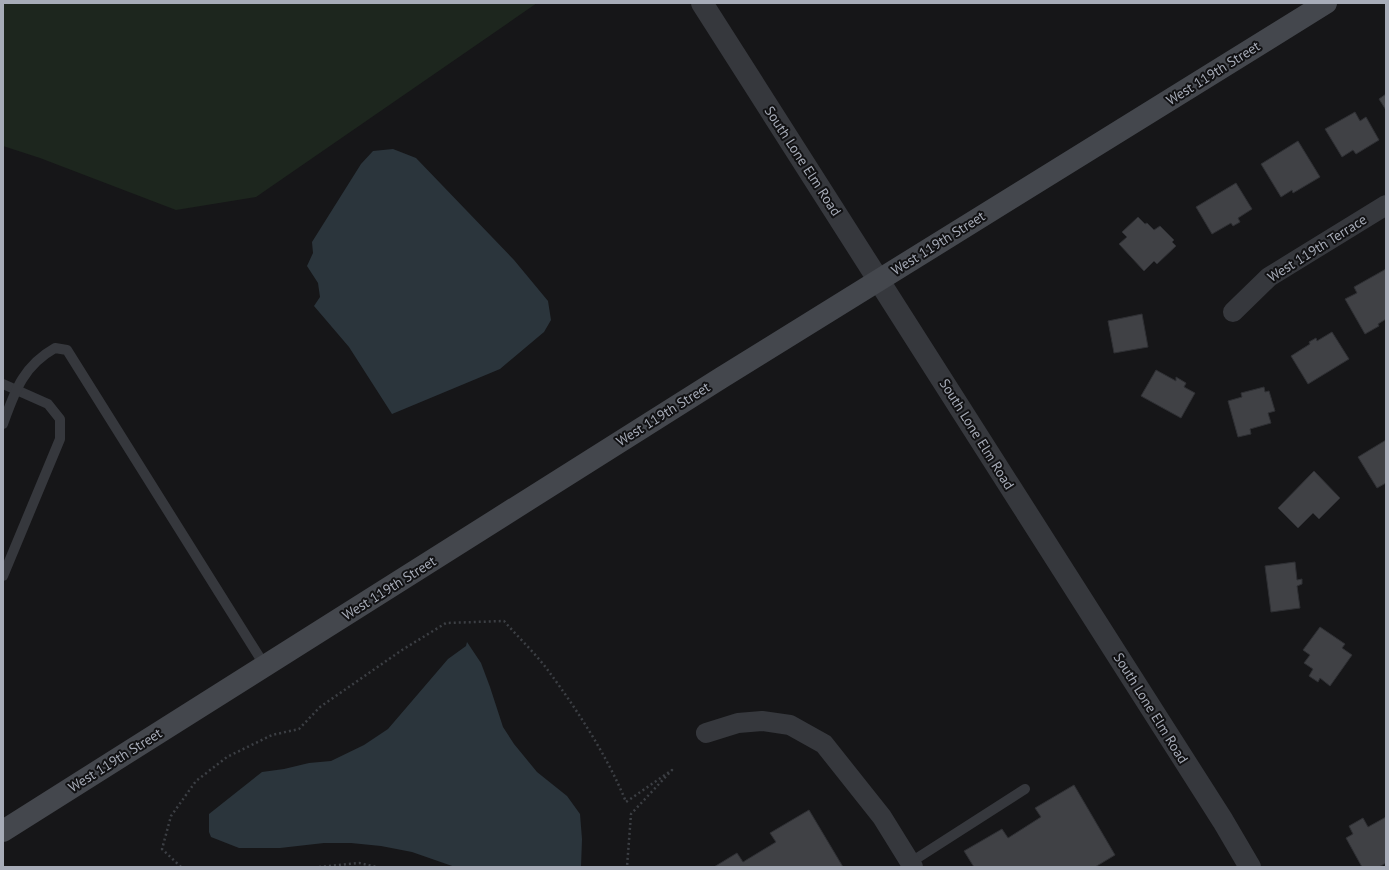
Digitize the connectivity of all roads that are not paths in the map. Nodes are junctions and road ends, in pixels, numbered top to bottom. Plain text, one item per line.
1 (702, 3) edge
2 (1326, 3) edge
3 (1386, 205) edge
4 (879, 279) junction
5 (1233, 312) dead end
6 (3, 384) edge
7 (15, 389) junction
8 (3, 424) edge
9 (3, 576) edge
10 (265, 666) junction
11 (706, 733) dead end
12 (1024, 789) dead end
13 (3, 831) edge
14 (909, 865) edge
15 (1250, 867) edge

1 - 4 street, South Lone Elm Road
2 - 4 main road, West 119th Street
3 - 5 street, West 119th Terrace
4 - 10 main road, West 119th Street
4 - 15 street, South Lone Elm Road
6 - 7 lane
7 - 8 lane
7 - 9 lane
7 - 10 lane
10 - 13 main road, West 119th Street
11 - 14 street
12 - 14 lane

